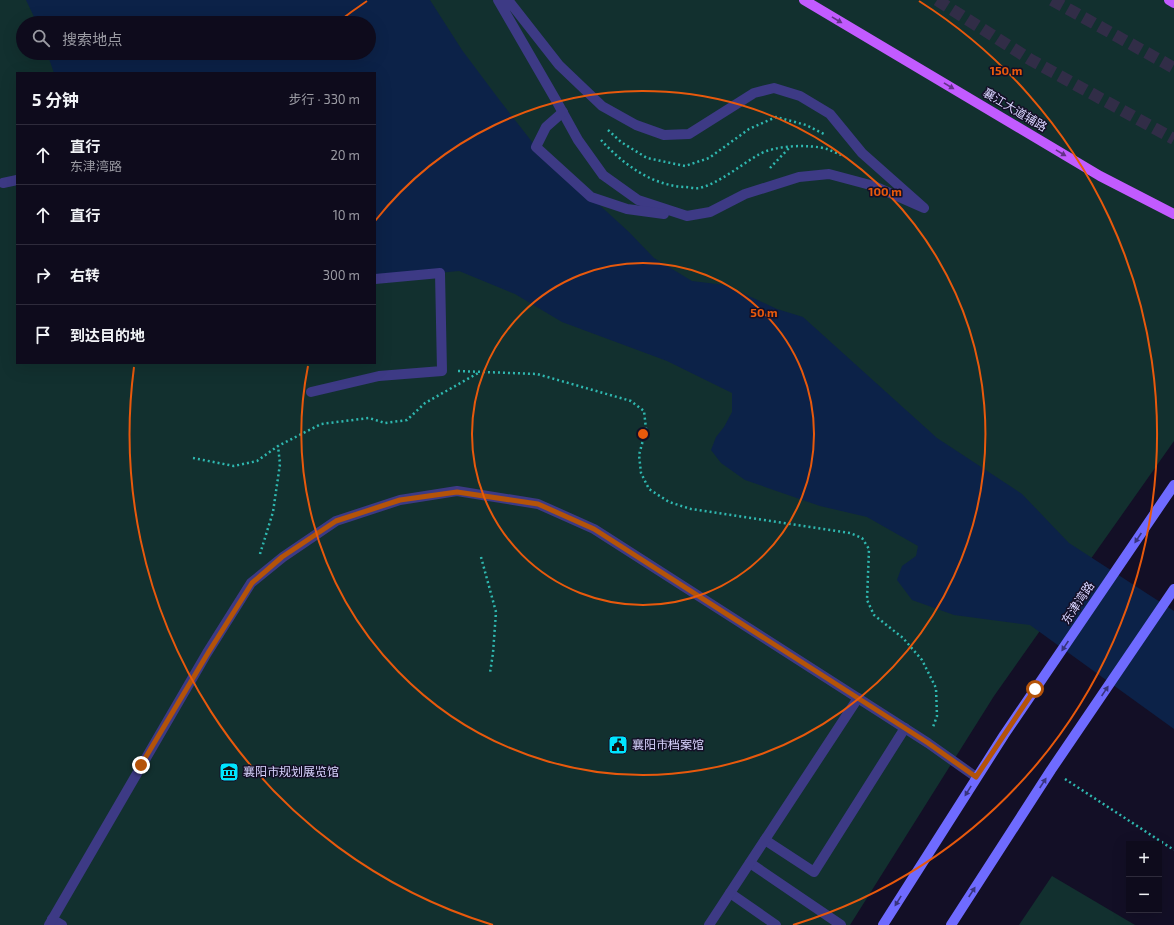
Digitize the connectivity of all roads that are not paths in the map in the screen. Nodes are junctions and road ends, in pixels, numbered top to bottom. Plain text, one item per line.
1 (498, 0) edge
2 (508, 0) edge
3 (804, 0) edge
4 (1169, 0) edge
5 (1174, 3) edge
6 (563, 112) junction
7 (16, 180) edge
8 (3, 183) dead end
9 (1174, 214) edge
10 (687, 216) junction
11 (376, 279) edge
12 (311, 392) dead end
13 (1174, 485) edge
14 (1174, 589) edge
15 (858, 698) junction
16 (905, 728) junction
17 (976, 777) junction
18 (765, 840) junction
19 (750, 863) junction
20 (730, 893) junction
21 (51, 922) edge
22 (62, 925) edge
23 (709, 925) edge
24 (776, 925) edge
25 (841, 925) edge
26 (883, 925) edge
27 (951, 925) edge

1 - 6 street
2 - 10 street
3 -> 9 main road, 襄江大道辅路
4 - 5 main road
6 - 10 street
6 - 10 street
7 - 8 street
11 - 12 street
13 -> 17 main road, 东津湾路
27 -> 14 main road
15 - 16 street
15 - 18 street
15 - 21 street
16 - 17 street
16 - 18 street
17 -> 26 main road, 东津湾路
18 - 19 street
19 - 20 street
19 - 25 street
20 - 23 street
20 - 24 street
21 - 22 street

